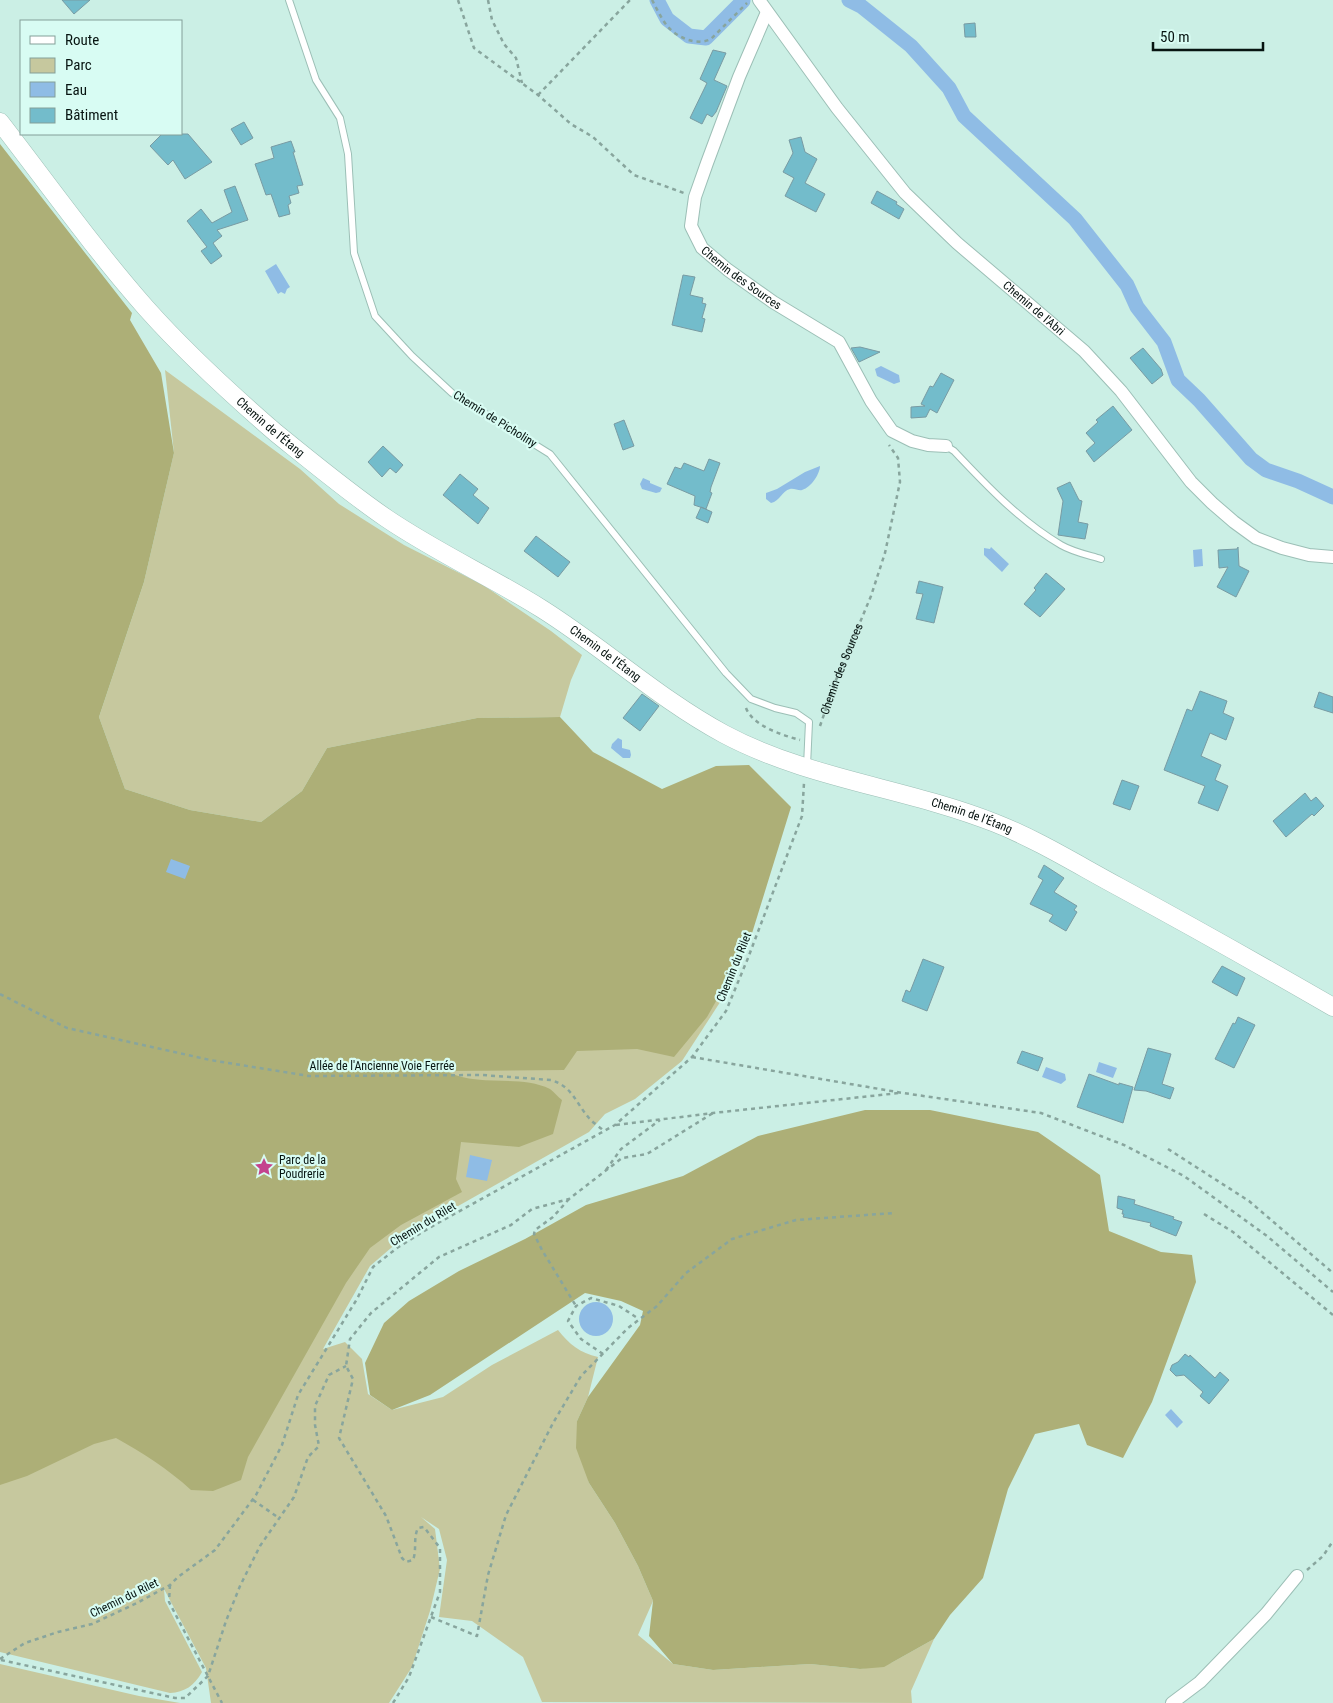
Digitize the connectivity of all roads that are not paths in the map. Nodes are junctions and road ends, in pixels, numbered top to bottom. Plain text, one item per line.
1 (289, 0) edge
2 (759, 0) edge
3 (767, 12) junction
4 (0, 122) edge
5 (946, 446) joint
6 (1333, 557) edge
7 (1101, 559) dead end
8 (810, 768) junction
9 (1333, 1007) edge
10 (1297, 1576) road end
11 (1172, 1703) edge

1 - 8 lane, Chemin de Picholiny
2 - 3 street, Chemin de l'Abri
3 - 5 street, Chemin des Sources
3 - 6 street, Chemin de l'Abri
4 - 8 main road, Chemin de l’Étang
5 - 7 lane, Chemin des Sources
8 - 9 main road, Chemin de l’Étang
10 - 11 street

